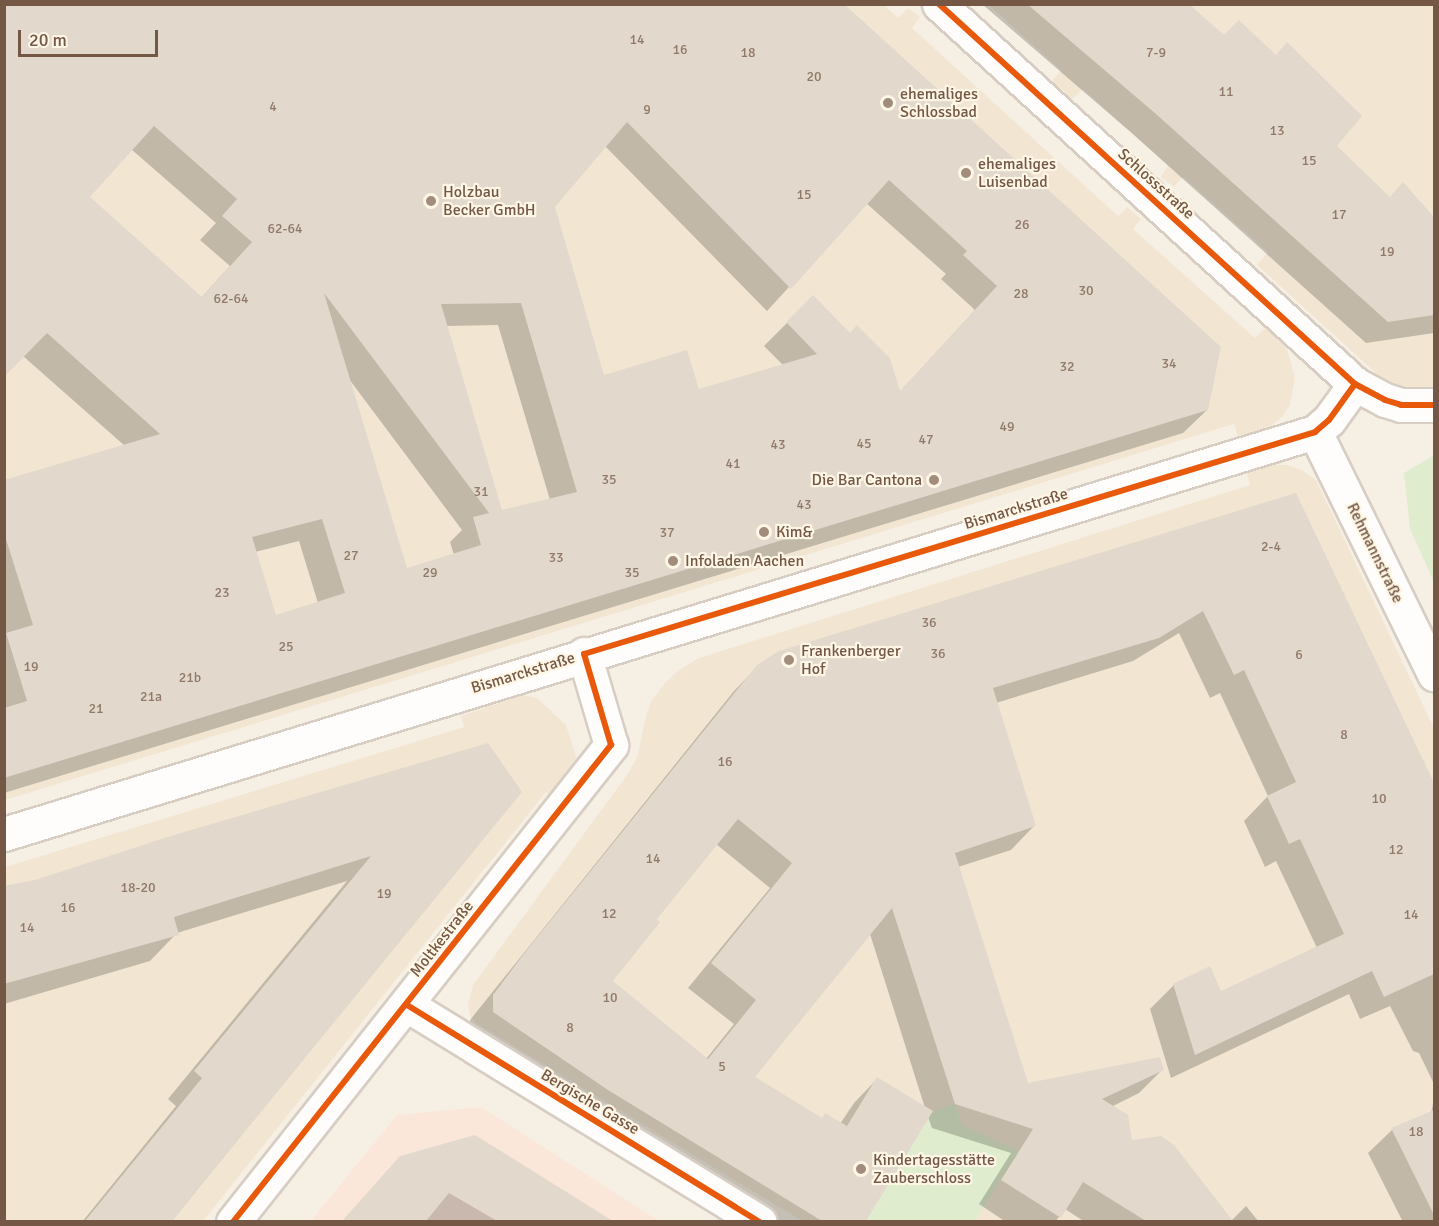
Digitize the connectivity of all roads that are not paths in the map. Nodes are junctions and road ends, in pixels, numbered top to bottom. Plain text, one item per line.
1 (939, 4) edge
2 (1355, 384) junction
3 (1434, 405) edge
4 (1315, 432) junction
5 (584, 654) junction
6 (1434, 674) edge
7 (4, 834) edge
8 (407, 1005) junction
9 (233, 1221) edge
10 (760, 1221) edge

1 - 2 street, Schlossstraße
2 - 3 street
2 - 4 street, Bismarckstraße
4 - 5 street, Bismarckstraße
4 - 6 street, Rehmannstraße
5 - 7 street, Bismarckstraße
5 - 8 street, Moltkestraße
8 - 9 street, Moltkestraße
8 - 10 street, Bergische Gasse

